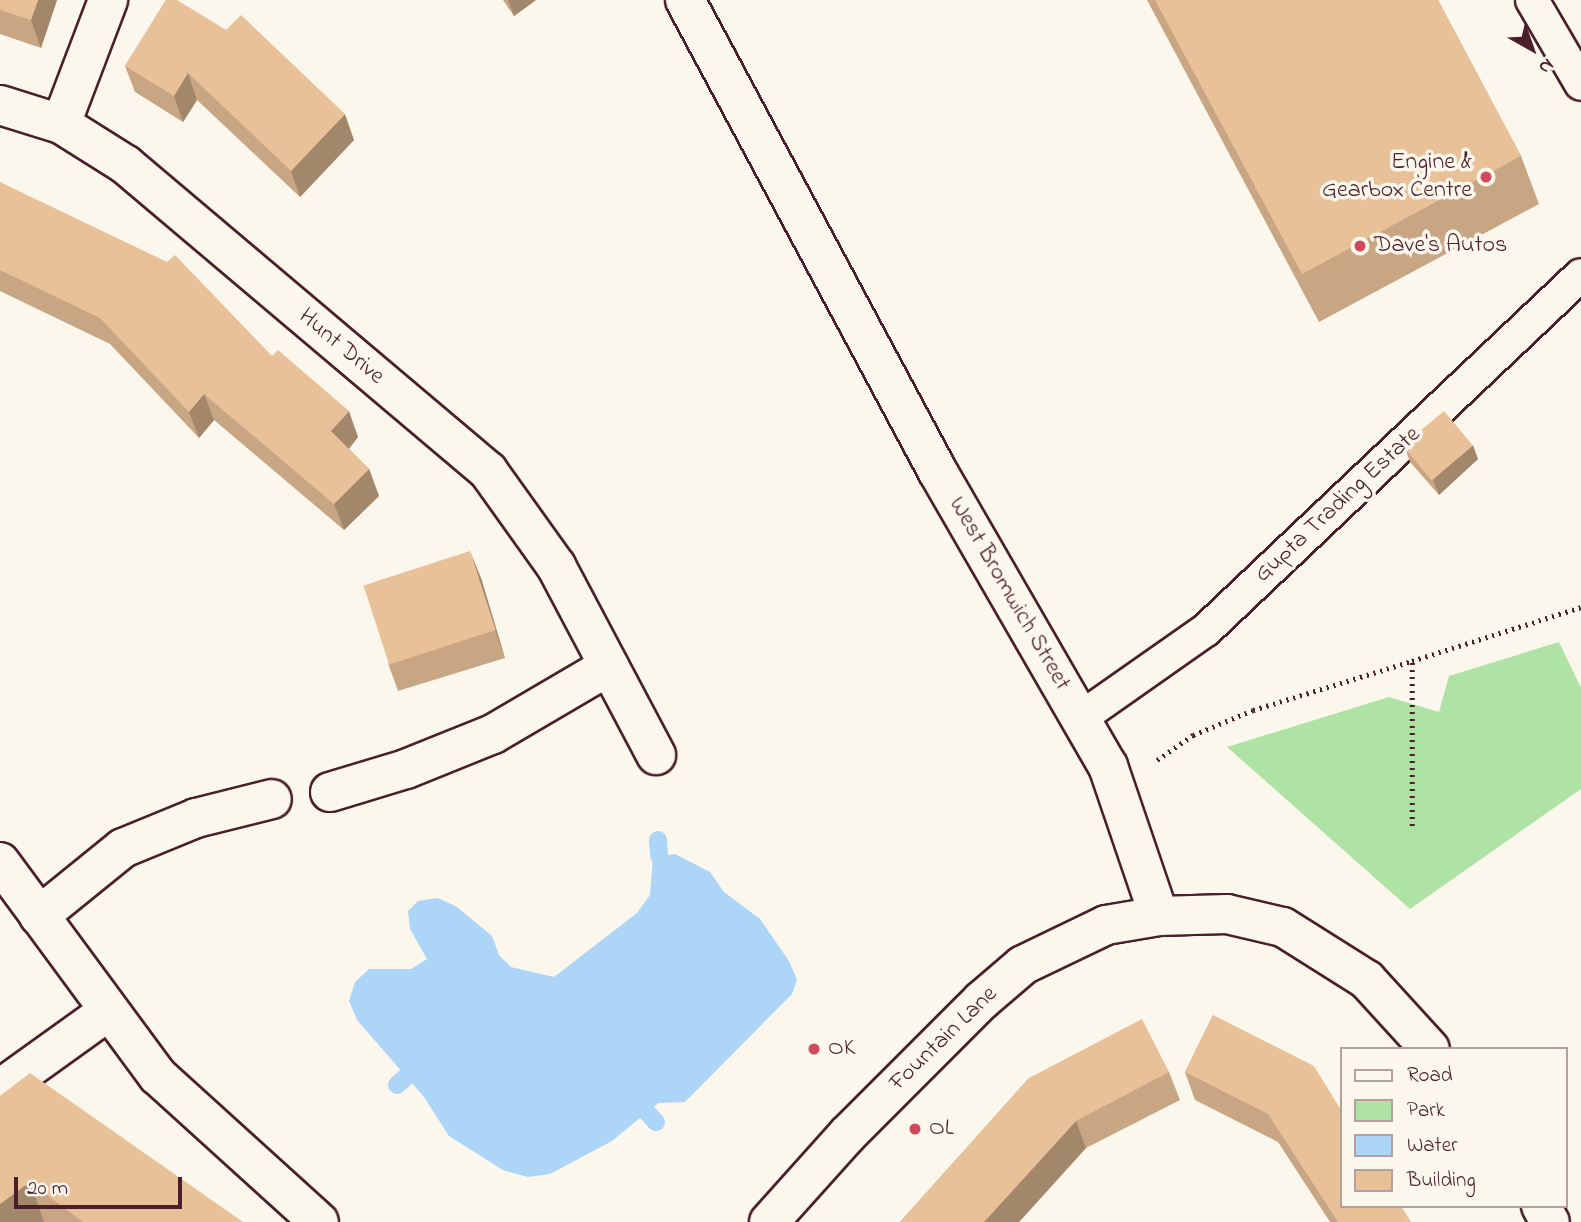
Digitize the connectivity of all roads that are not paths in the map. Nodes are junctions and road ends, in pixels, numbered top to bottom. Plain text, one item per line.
1 (108, 0) edge
2 (685, 0) edge
3 (1532, 0) edge
4 (1581, 84) edge
5 (0, 105) edge
6 (61, 124) junction
7 (1581, 275) edge
8 (609, 666) junction
9 (1082, 717) junction
10 (656, 755) dead end
11 (330, 792) dead end
12 (272, 799) dead end
13 (0, 862) edge
14 (39, 916) junction
15 (1159, 916) junction
16 (107, 1012) junction
17 (1428, 1047) edge
18 (0, 1089) edge
19 (319, 1222) edge
20 (769, 1222) edge

1 - 6 street
2 - 9 street, West Bromwich Street
3 - 4 lane
5 - 6 street, Hunt Drive
6 - 8 street, Hunt Drive
7 - 9 lane, Gupta Trading Estate
8 - 10 street, Hunt Drive
8 - 11 street
9 - 15 street, West Bromwich Street
12 - 14 street
13 - 14 street
14 - 16 street
15 - 17 street
15 - 20 street, Fountain Lane
16 - 18 street
16 - 19 street

